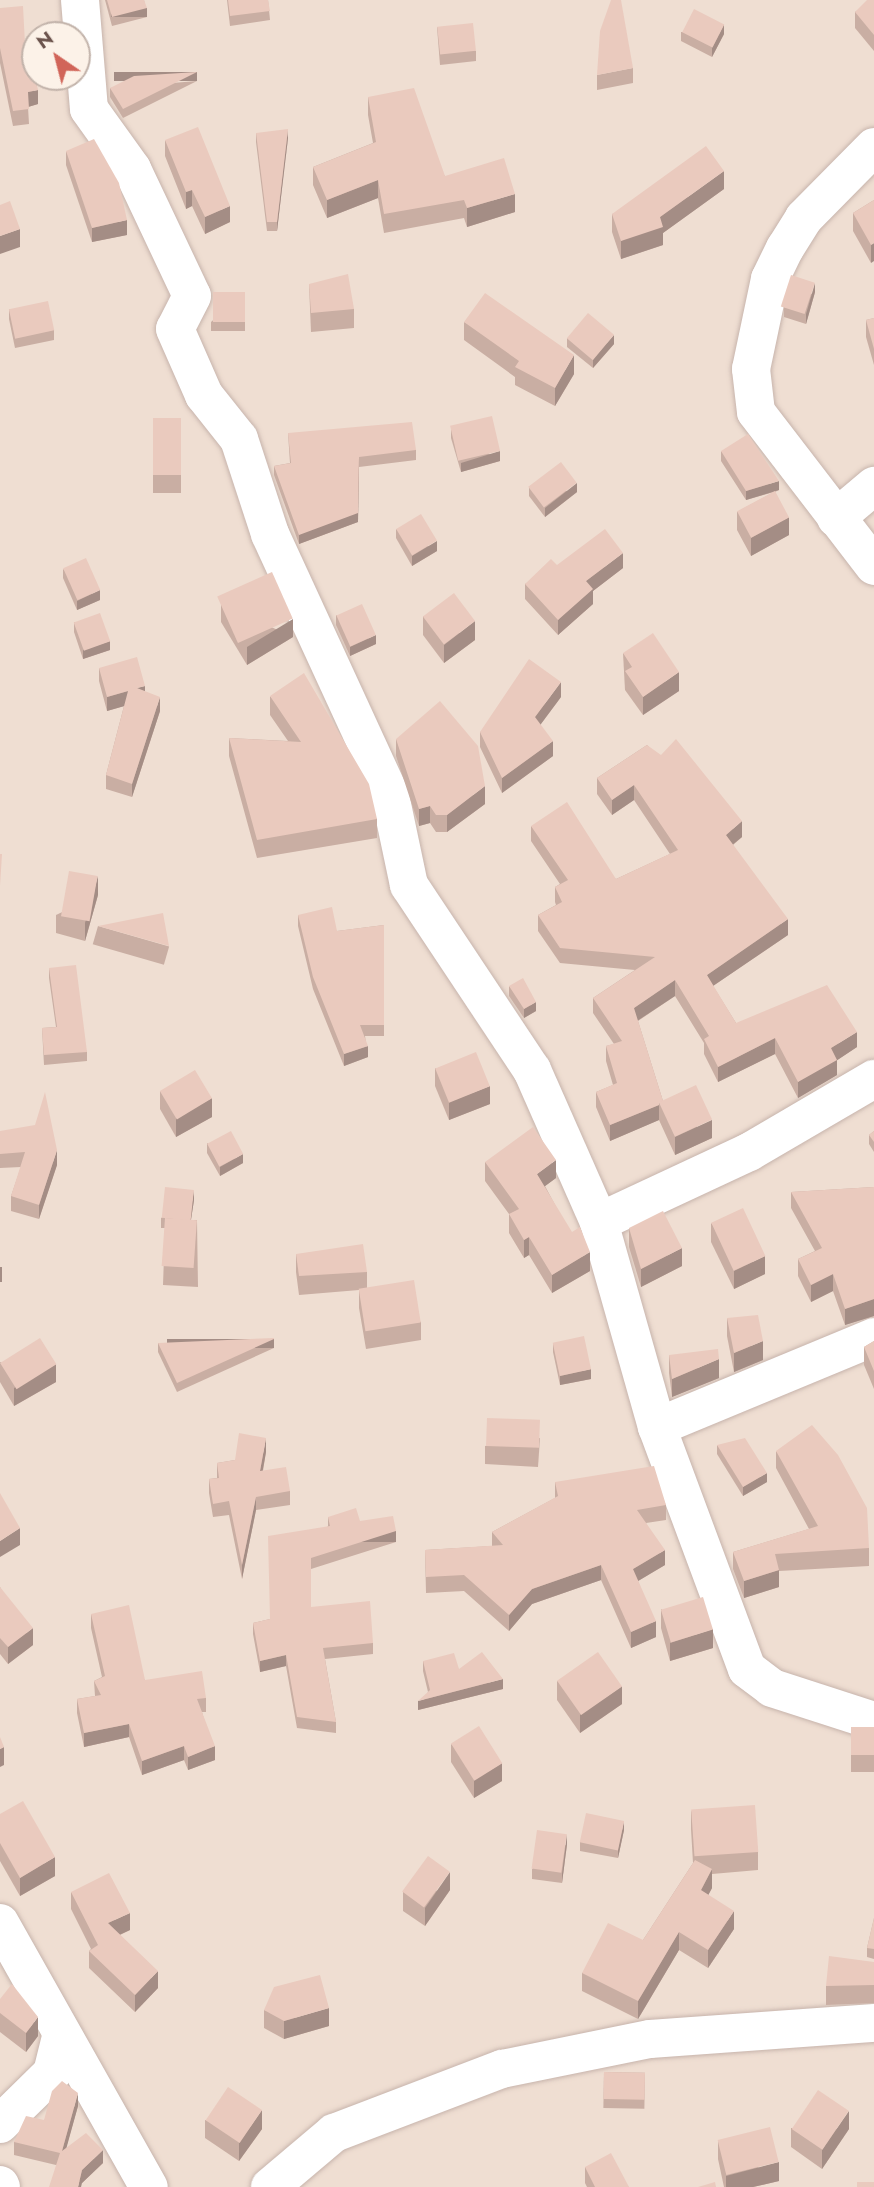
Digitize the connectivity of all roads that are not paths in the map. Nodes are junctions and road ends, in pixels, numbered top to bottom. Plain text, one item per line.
1 (80, 0) edge
2 (874, 147) edge
3 (874, 486) edge
4 (836, 518) junction
5 (874, 566) edge
6 (874, 1079) edge
7 (599, 1222) junction
8 (874, 1337) edge
9 (657, 1427) junction
10 (874, 1721) edge
11 (0, 1923) edge
12 (874, 2023) edge
13 (61, 2038) junction
14 (0, 2124) edge
15 (149, 2187) edge
16 (270, 2187) edge

1 - 7 street
2 - 4 street
3 - 4 street
4 - 5 street
6 - 7 street
7 - 9 street
8 - 9 street
9 - 10 street
11 - 13 street
12 - 16 street
13 - 14 street
13 - 15 street

